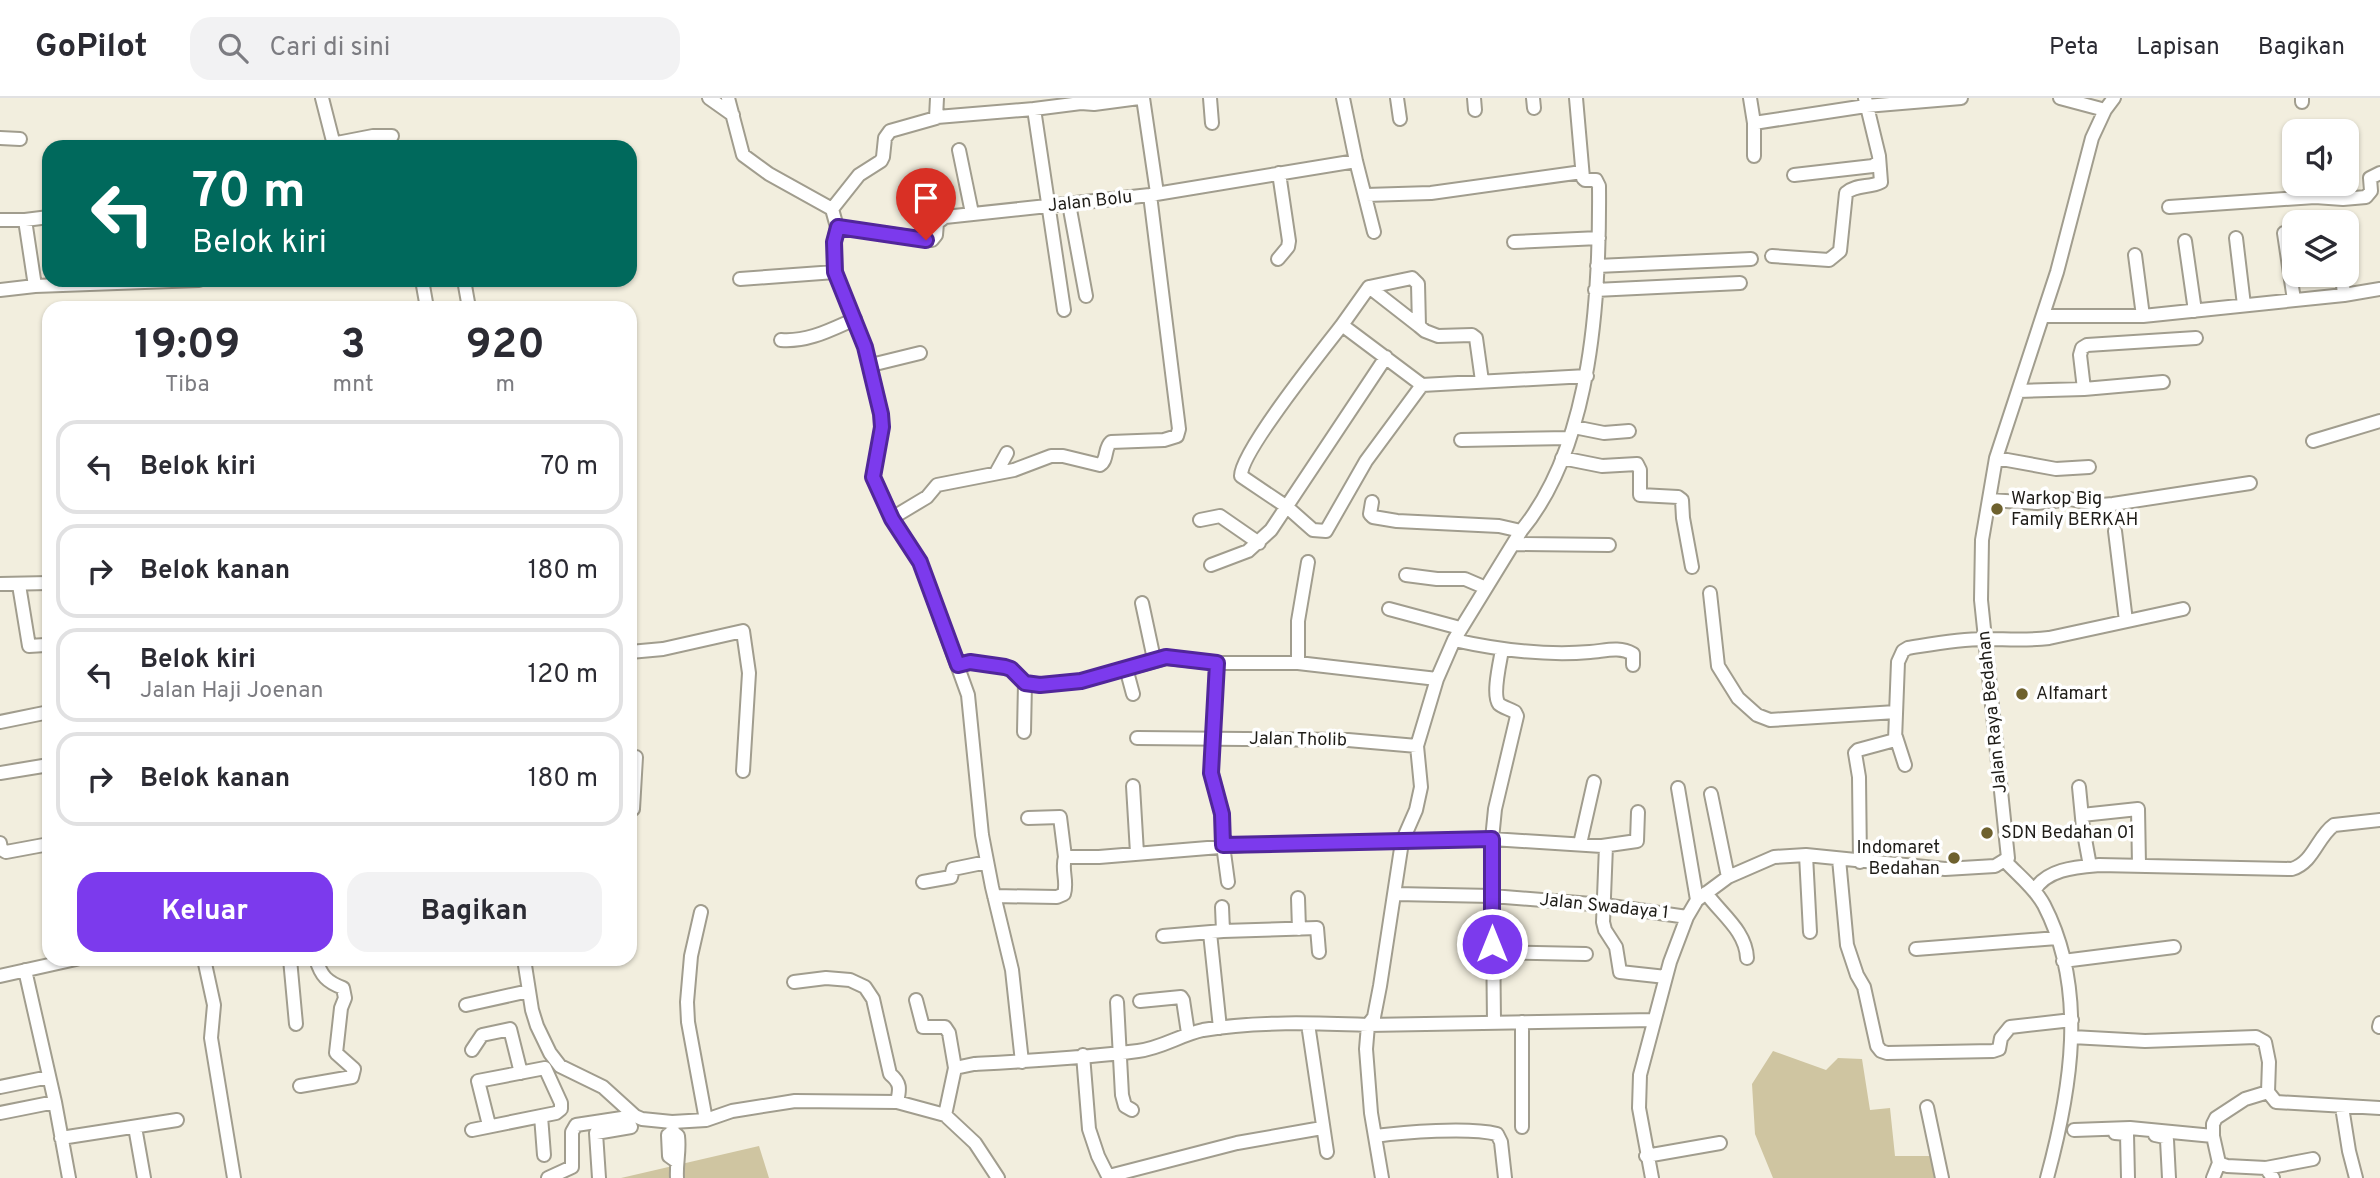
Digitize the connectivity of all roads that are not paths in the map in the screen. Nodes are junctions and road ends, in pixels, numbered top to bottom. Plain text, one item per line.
1 (322, 98) edge
2 (709, 98) edge
3 (727, 98) edge
4 (937, 98) edge
5 (1141, 98) edge
6 (1210, 98) edge
7 (1343, 98) edge
8 (1397, 98) edge
9 (1576, 98) edge
10 (1750, 98) edge
11 (1961, 98) edge
12 (2060, 98) edge
13 (2114, 98) edge
14 (1081, 100) edge
15 (1866, 102) edge
16 (1034, 109) junction
17 (2105, 110) junction
18 (733, 115) junction
19 (937, 117) junction
20 (1400, 120) dead end
21 (1212, 123) dead end
22 (1754, 123) junction
23 (392, 136) dead end
24 (0, 138) edge
25 (20, 139) dead end
26 (332, 140) edge
27 (357, 140) edge
28 (958, 150) dead end
29 (1754, 156) dead end
30 (1356, 161) junction
31 (1879, 161) junction
32 (1582, 172) junction
33 (1279, 173) junction
34 (2380, 173) edge
35 (1794, 175) dead end
36 (1154, 194) junction
37 (1366, 195) junction
38 (1069, 204) junction
39 (1048, 206) junction
40 (2169, 207) dead end
41 (832, 209) junction
42 (972, 214) junction
43 (42, 218) edge
44 (0, 220) edge
45 (25, 220) junction
46 (838, 227) junction
47 (1374, 232) dead end
48 (1599, 238) junction
49 (2236, 239) dead end
50 (2185, 241) dead end
51 (1514, 242) dead end
52 (2135, 255) dead end
53 (1772, 257) dead end
54 (1278, 259) dead end
55 (1751, 259) dead end
56 (1597, 266) junction
57 (835, 272) junction
58 (740, 279) dead end
59 (1740, 283) dead end
60 (35, 286) junction
61 (42, 286) edge
62 (1370, 287) junction
63 (2292, 287) edge
64 (2343, 287) edge
65 (2380, 289) edge
66 (0, 290) edge
67 (1595, 290) junction
68 (2344, 295) junction
69 (1086, 296) dead end
70 (2294, 300) junction
71 (2244, 305) junction
72 (1064, 310) dead end
73 (2195, 311) junction
74 (2044, 316) junction
75 (2143, 316) junction
76 (855, 319) junction
77 (1342, 325) junction
78 (1419, 326) junction
79 (2196, 338) dead end
80 (781, 340) dead end
81 (920, 353) dead end
82 (1386, 357) junction
83 (871, 365) junction
84 (1587, 376) junction
85 (1482, 381) junction
86 (2163, 382) dead end
87 (1422, 385) junction
88 (2084, 389) junction
89 (2018, 391) junction
90 (2380, 421) edge
91 (1629, 430) dead end
92 (1571, 433) junction
93 (1461, 440) dead end
94 (2313, 441) dead end
95 (1007, 453) dead end
96 (1562, 458) junction
97 (1996, 458) junction
98 (2089, 467) dead end
99 (996, 473) junction
100 (2250, 483) dead end
101 (1989, 500) junction
102 (1372, 502) dead end
103 (1287, 507) junction
104 (892, 519) junction
105 (1200, 520) dead end
106 (1521, 531) junction
107 (2115, 531) dead end
108 (1259, 542) junction
109 (1513, 544) junction
110 (1609, 545) dead end
111 (1308, 562) dead end
112 (1211, 565) dead end
113 (1692, 567) dead end
114 (1406, 575) dead end
115 (42, 583) edge
116 (0, 584) edge
117 (19, 585) junction
118 (1486, 588) junction
119 (1710, 593) dead end
120 (1142, 603) dead end
121 (1389, 609) dead end
122 (2183, 609) dead end
123 (2126, 621) junction
124 (1460, 628) junction
125 (1984, 639) junction
126 (1454, 640) junction
127 (42, 645) edge
128 (1502, 650) junction
129 (637, 651) edge
130 (1154, 659) junction
131 (1217, 663) junction
132 (1298, 663) junction
133 (958, 665) junction
134 (1633, 665) dead end
135 (1126, 668) junction
136 (1437, 679) junction
137 (1025, 683) junction
138 (1133, 694) dead end
139 (1896, 712) junction
140 (42, 713) edge
141 (0, 722) edge
142 (1024, 732) dead end
143 (1212, 737) junction
144 (1896, 737) junction
145 (1138, 738) dead end
146 (1417, 746) junction
147 (1905, 765) dead end
148 (42, 766) edge
149 (743, 771) dead end
150 (0, 773) edge
151 (1594, 782) dead end
152 (1133, 786) dead end
153 (2079, 787) dead end
154 (1678, 788) dead end
155 (1711, 794) dead end
156 (1638, 812) dead end
157 (2082, 815) junction
158 (1028, 818) dead end
159 (2380, 820) edge
160 (1492, 839) junction
161 (1402, 842) junction
162 (0, 843) edge
163 (1580, 844) junction
164 (42, 845) edge
165 (1223, 845) junction
166 (1606, 846) junction
167 (1137, 853) junction
168 (1806, 855) junction
169 (1065, 857) junction
170 (1839, 859) junction
171 (2005, 861) junction
172 (987, 862) junction
173 (1860, 862) junction
174 (2139, 865) junction
175 (2090, 866) junction
176 (1728, 877) junction
177 (923, 882) dead end
178 (1228, 882) dead end
179 (2034, 891) junction
180 (1396, 894) junction
181 (994, 896) junction
182 (1492, 896) junction
183 (1702, 896) junction
184 (1298, 898) dead end
185 (1604, 905) junction
186 (1222, 906) dead end
187 (701, 912) dead end
188 (1687, 917) junction
189 (1299, 929) junction
190 (1217, 932) junction
191 (1810, 932) dead end
192 (1163, 936) dead end
193 (2057, 938) junction
194 (2174, 947) dead end
195 (1916, 949) dead end
196 (1319, 952) dead end
197 (1492, 952) junction
198 (1586, 954) dead end
199 (1747, 958) dead end
200 (2063, 961) junction
201 (44, 966) edge
202 (206, 966) edge
203 (291, 966) edge
204 (318, 966) edge
205 (525, 966) edge
206 (25, 970) junction
207 (0, 976) edge
208 (1666, 977) junction
209 (794, 982) dead end
210 (529, 991) junction
211 (916, 1000) dead end
212 (1140, 1001) dead end
213 (1117, 1002) dead end
214 (466, 1005) dead end
215 (1654, 1020) junction
216 (2072, 1020) junction
217 (1494, 1021) junction
218 (1522, 1022) junction
219 (296, 1024) dead end
220 (1308, 1024) junction
221 (1368, 1025) junction
222 (1220, 1028) junction
223 (1188, 1033) junction
224 (2072, 1037) junction
225 (472, 1050) dead end
226 (1121, 1052) junction
227 (1083, 1055) junction
228 (1021, 1062) junction
229 (560, 1066) junction
230 (955, 1068) junction
231 (521, 1073) junction
232 (49, 1077) junction
233 (550, 1077) junction
234 (300, 1086) dead end
235 (0, 1087) edge
236 (2268, 1092) junction
237 (55, 1102) junction
238 (897, 1102) junction
239 (1927, 1107) dead end
240 (2342, 1107) junction
241 (2380, 1108) edge
242 (1132, 1110) dead end
243 (0, 1113) edge
244 (945, 1115) junction
245 (541, 1116) junction
246 (177, 1120) dead end
247 (706, 1120) junction
248 (633, 1122) junction
249 (489, 1125) junction
250 (135, 1127) junction
251 (672, 1127) junction
252 (1522, 1127) dead end
253 (1322, 1128) junction
254 (2068, 1129) junction
255 (472, 1130) dead end
256 (2127, 1135) junction
257 (1374, 1136) junction
258 (2213, 1136) junction
259 (61, 1138) junction
260 (1720, 1143) dead end
261 (1326, 1152) dead end
262 (544, 1155) dead end
263 (1646, 1156) junction
264 (2313, 1159) dead end
265 (2219, 1163) junction
266 (2269, 1173) edge
267 (1109, 1177) edge
268 (69, 1178) edge
269 (144, 1178) edge
270 (234, 1178) edge
271 (548, 1178) edge
272 (599, 1178) edge
273 (677, 1178) edge
274 (998, 1178) edge
275 (1382, 1178) edge
276 (1505, 1178) edge
277 (1652, 1178) edge
278 (1942, 1178) edge
279 (2040, 1178) edge
280 (2047, 1178) edge
281 (2128, 1178) edge
282 (2169, 1178) edge
283 (2213, 1178) edge
284 (2356, 1178) edge

1 - 26 street
2 - 18 street
3 - 18 street
4 - 19 street
5 - 14 street
5 - 36 street
6 - 21 street
7 - 30 street
8 - 20 street
9 - 32 street
10 - 22 street
11 - 15 street
12 - 17 street
13 - 17 street, Jalan Raya Bedahan
14 - 16 street
15 - 22 street
15 - 31 street
16 - 19 street
16 - 39 street
17 - 74 street, Jalan Raya Bedahan
18 - 41 street
19 - 41 street
22 - 29 street
23 - 27 street
24 - 25 street
28 - 42 street
30 - 33 street, Jalan Bolu
30 - 37 street
31 - 35 street
31 - 53 street
32 - 37 street
32 - 48 street
33 - 36 street, Jalan Bolu
33 - 54 street
34 - 40 street
36 - 38 street, Jalan Bolu
36 - 99 street
37 - 47 street
38 - 39 street, Jalan Bolu
38 - 69 street
39 - 42 street, Jalan Bolu
39 - 72 street
41 - 46 street
42 - 46 street, Jalan Bolu
43 - 45 street
44 - 45 street
45 - 60 street
46 - 57 street
48 - 51 street
48 - 56 street
49 - 71 street
50 - 73 street
52 - 75 street
55 - 56 street
56 - 67 street
57 - 58 street
57 - 76 street
59 - 67 street
60 - 61 street
60 - 66 street
62 - 77 street
62 - 78 street
62 - 78 street
63 - 70 street
64 - 68 street
65 - 68 street
67 - 84 street
68 - 70 street
70 - 71 street
71 - 73 street
73 - 75 street
74 - 75 street
74 - 89 street, Jalan Raya Bedahan
76 - 80 street
76 - 83 street
77 - 82 street
77 - 103 street
78 - 85 street
79 - 88 street
81 - 83 street
82 - 87 street
82 - 103 street
83 - 104 street
84 - 85 street
84 - 92 street
85 - 87 street
86 - 88 street
87 - 103 street
88 - 89 street
89 - 97 street, Jalan Raya Bedahan
90 - 94 street
91 - 92 street
92 - 93 street
92 - 96 street
95 - 99 street
96 - 106 street
96 - 113 street
97 - 98 street
97 - 101 street, Jalan Raya Bedahan
99 - 104 street
100 - 101 street
101 - 125 street, Jalan Raya Bedahan
102 - 106 street
103 - 108 street
104 - 133 street
105 - 108 street
106 - 109 street
107 - 123 street
108 - 112 street
109 - 110 street
109 - 118 street
111 - 132 street
114 - 118 street
115 - 117 street
116 - 117 street
117 - 127 street
118 - 124 street
119 - 139 street
120 - 130 street
121 - 124 street
122 - 123 street
123 - 125 street
124 - 126 street
125 - 139 street
125 - 171 street, Jalan Raya Bedahan
126 - 128 street
126 - 136 street
128 - 134 street
128 - 160 street
129 - 149 street
130 - 131 street
130 - 135 street
131 - 132 street
131 - 143 street
132 - 136 street
133 - 137 street
133 - 172 street
135 - 137 street
135 - 138 street
136 - 146 street
137 - 142 street
139 - 144 street
140 - 141 street
143 - 145 street, Jalan Tholib
143 - 146 street, Jalan Tholib
143 - 165 street
144 - 147 street
144 - 173 street
146 - 161 street
148 - 150 street
151 - 163 street
152 - 167 street
153 - 157 street
154 - 183 street
155 - 176 street
156 - 166 street
157 - 174 street
157 - 175 street
158 - 169 street
159 - 174 street
160 - 161 street
160 - 163 street
160 - 182 street
161 - 165 street
161 - 180 street
162 - 164 street
163 - 166 street
165 - 167 street
165 - 178 street
166 - 185 street
167 - 169 street
168 - 170 street
168 - 176 street
168 - 191 street
169 - 181 street
170 - 173 street
170 - 216 street
171 - 173 street
171 - 179 street
172 - 177 street
172 - 181 street
174 - 175 street
175 - 179 street
176 - 183 street
179 - 193 street
180 - 182 street, Jalan Swadaya 1
180 - 221 street
181 - 228 street
182 - 185 street, Jalan Swadaya 1
182 - 197 street
183 - 188 street
183 - 199 street
184 - 189 street
185 - 188 street, Jalan Swadaya 1
185 - 208 street
186 - 190 street
187 - 247 street
188 - 208 street
189 - 190 street
189 - 196 street
190 - 192 street
190 - 222 street
193 - 195 street
193 - 200 street
194 - 200 street
197 - 198 street
197 - 217 street
200 - 216 street
201 - 206 street
202 - 270 street
203 - 219 street
204 - 234 street
205 - 210 street
206 - 207 street
206 - 232 street
208 - 215 street
209 - 238 street
210 - 214 street
210 - 229 street
211 - 230 street
212 - 223 street
213 - 226 street
215 - 218 street
215 - 263 street
216 - 224 street
217 - 218 street
217 - 221 street
218 - 252 street
220 - 221 street
220 - 222 street
220 - 253 street
221 - 257 street
222 - 223 street
223 - 226 street
224 - 236 street
224 - 254 street
225 - 231 street
226 - 227 street
226 - 242 street
227 - 228 street
227 - 267 street
228 - 230 street
229 - 233 street
229 - 248 street
230 - 244 street
231 - 233 street
231 - 249 street
232 - 235 street
232 - 237 street
233 - 245 street
236 - 240 street
236 - 258 street
237 - 243 street
237 - 259 street
238 - 244 street
238 - 247 street
239 - 278 street
240 - 241 street
240 - 284 street
244 - 274 street
245 - 249 street
245 - 262 street
246 - 250 street
247 - 251 street
248 - 251 street
248 - 271 street
248 - 272 street
249 - 255 street
250 - 259 street
250 - 269 street
251 - 273 street
253 - 261 street
253 - 267 street
254 - 256 street
254 - 258 street
254 - 280 street
256 - 281 street
256 - 282 street
257 - 275 street
257 - 276 street
258 - 265 street
259 - 268 street
260 - 263 street
263 - 277 street
264 - 266 street
265 - 266 street
265 - 283 street
279 - 280 street

